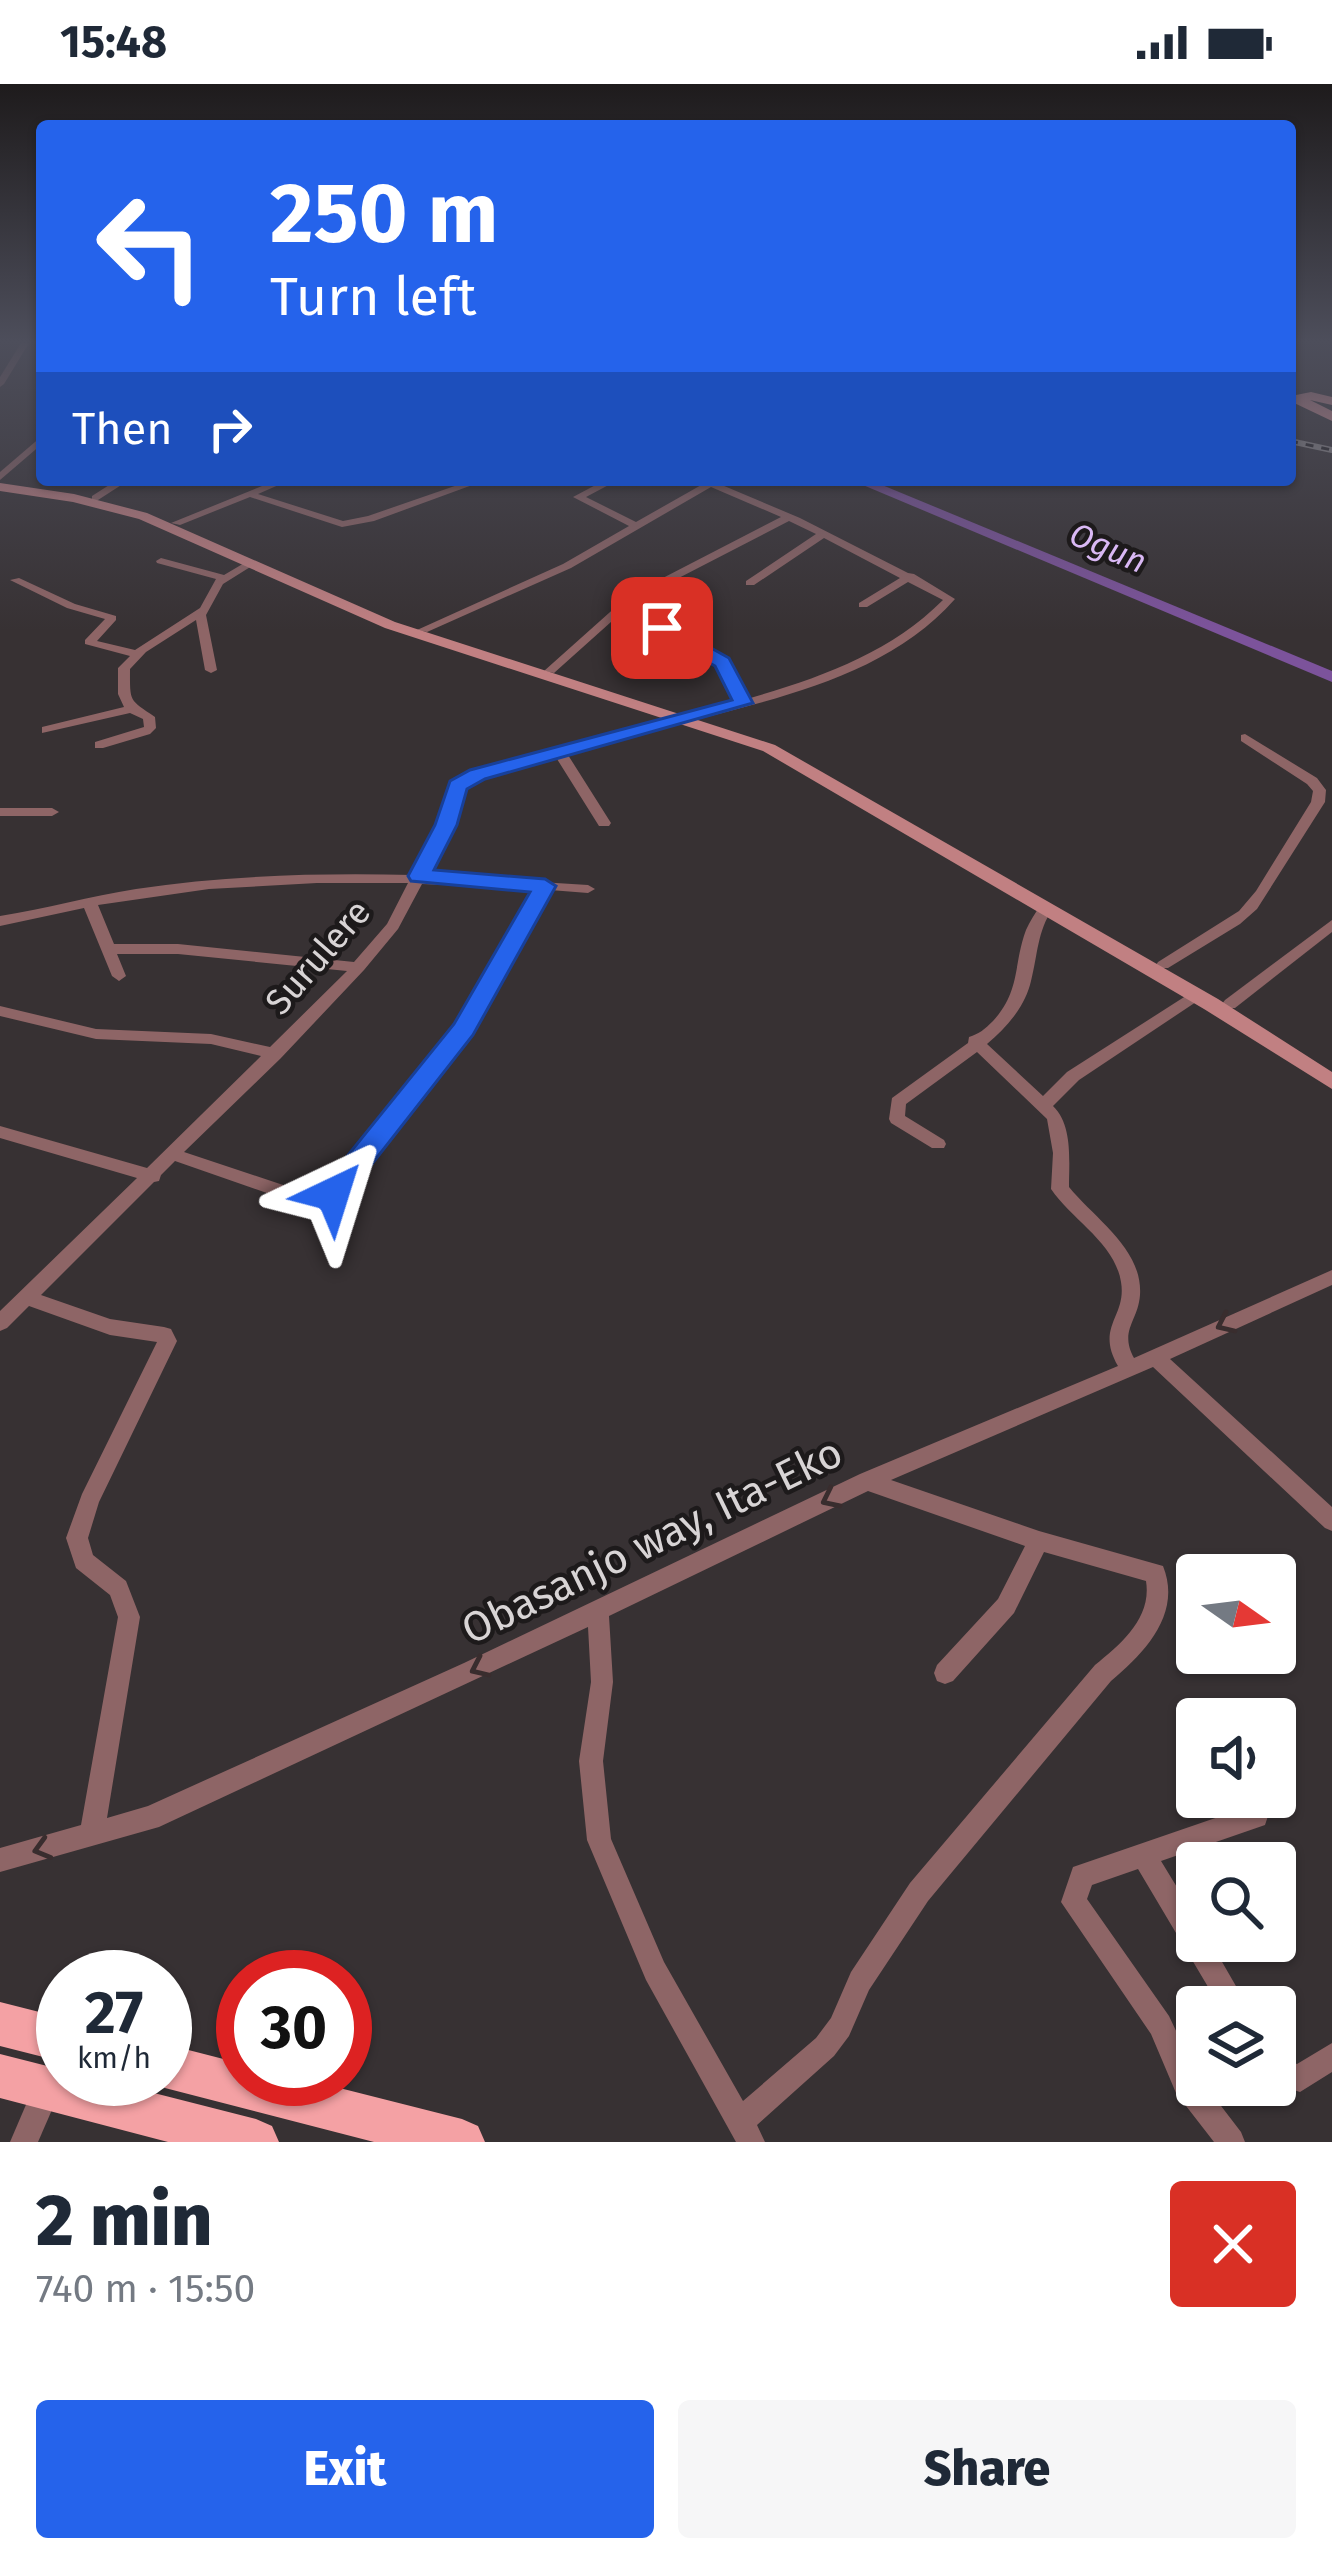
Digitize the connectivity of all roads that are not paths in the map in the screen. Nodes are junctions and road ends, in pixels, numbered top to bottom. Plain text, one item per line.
1 (36, 445) edge
2 (1, 483) edge
3 (114, 486) edge
4 (270, 486) edge
5 (465, 486) edge
6 (601, 486) edge
7 (700, 486) edge
8 (715, 486) edge
9 (249, 494) junction
10 (95, 498) junction
11 (787, 518) junction
12 (176, 523) junction
13 (638, 527) junction
14 (822, 535) junction
15 (161, 560) dead end
16 (250, 564) junction
17 (910, 576) junction
18 (223, 578) junction
19 (15, 580) dead end
20 (750, 584) dead end
21 (863, 605) dead end
22 (620, 608) junction
23 (205, 609) junction
24 (423, 630) junction
25 (137, 654) junction
26 (211, 670) dead end
27 (550, 671) junction
28 (743, 703) junction
29 (131, 710) junction
30 (706, 715) junction
31 (685, 718) junction
32 (46, 730) dead end
33 (1245, 738) dead end
34 (99, 746) dead end
35 (561, 755) junction
36 (0, 812) edge
37 (52, 812) dead end
38 (604, 824) dead end
39 (419, 876) junction
40 (545, 886) junction
41 (587, 889) dead end
42 (91, 904) junction
43 (1046, 908) junction
44 (0, 921) edge
45 (1332, 925) edge
46 (108, 949) junction
47 (1163, 965) junction
48 (358, 967) junction
49 (119, 976) dead end
50 (1197, 995) junction
51 (1230, 1004) junction
52 (0, 1011) edge
53 (975, 1041) junction
54 (275, 1054) junction
55 (1332, 1068) edge
56 (1332, 1082) edge
57 (1045, 1104) junction
58 (0, 1132) edge
59 (938, 1144) dead end
60 (175, 1155) junction
61 (153, 1176) junction
62 (1332, 1276) edge
63 (26, 1298) junction
64 (0, 1323) edge
65 (1155, 1357) junction
66 (1130, 1369) junction
67 (867, 1480) junction
68 (1332, 1521) edge
69 (1039, 1541) junction
70 (598, 1610) junction
71 (945, 1672) dead end
72 (1250, 1818) edge
73 (92, 1834) junction
74 (1144, 1856) junction
75 (0, 1861) edge
76 (1221, 1986) edge
77 (0, 2024) edge
78 (36, 2033) edge
79 (1332, 2056) edge
80 (192, 2073) edge
81 (0, 2076) edge
82 (1296, 2077) edge
83 (36, 2085) edge
84 (40, 2106) edge
85 (117, 2106) edge
86 (746, 2132) edge
87 (24, 2142) edge
88 (256, 2142) edge
89 (462, 2142) edge
90 (1231, 2142) edge

1 - 2 street
2 - 10 main road
2 - 16 main road
3 - 10 street
4 - 9 street
5 - 9 street
6 - 13 street
7 - 13 street
8 - 11 street
9 - 12 street
10 - 12 main road
11 - 14 street
11 - 22 street
12 - 24 main road
13 - 24 street
14 - 17 street
14 - 20 street
15 - 18 street
16 - 18 street
16 - 31 main road
17 - 21 street
17 - 28 street, Surulere
18 - 23 street
19 - 25 street
22 - 27 street
22 - 28 street
23 - 25 street
23 - 26 street
24 - 27 main road
25 - 29 street
27 - 30 main road
28 - 30 street, Surulere
29 - 32 street
29 - 34 street
30 - 31 street, Surulere
30 - 47 main road
31 - 35 street, Surulere
31 - 43 main road
33 - 47 street
35 - 38 street
35 - 39 street, Surulere
36 - 37 street
39 - 40 street
39 - 42 street
39 - 48 street, Surulere
40 - 41 street
40 - 60 street
42 - 44 street
42 - 46 street
43 - 50 main road
43 - 53 street
45 - 51 street
46 - 48 street
46 - 49 street
47 - 51 main road
48 - 54 street, Surulere
50 - 56 main road
50 - 57 street
51 - 55 main road
52 - 54 street
53 - 57 street
53 - 59 street
54 - 60 street, Surulere
57 - 66 street
58 - 61 street
60 - 61 street, Surulere
61 - 63 street, Surulere
62 -> 65 street, Obasanjo way, Ita-Eko
63 - 64 street, Surulere
63 - 73 street
65 - 66 street, Obasanjo way, Ita-Eko
65 - 68 street
66 - 67 street, Obasanjo way, Ita-Eko
67 - 69 street
67 -> 70 street, Obasanjo way, Ita-Eko
69 - 71 street
69 - 86 street
70 -> 73 street, Obasanjo way, Ita-Eko
70 - 86 street
72 - 74 street
73 -> 75 street, Obasanjo way, Ita-Eko
74 - 76 street
74 - 90 street
77 - 78 highway
79 - 82 street
80 - 89 highway
81 - 83 highway
84 - 87 street
85 - 88 highway

